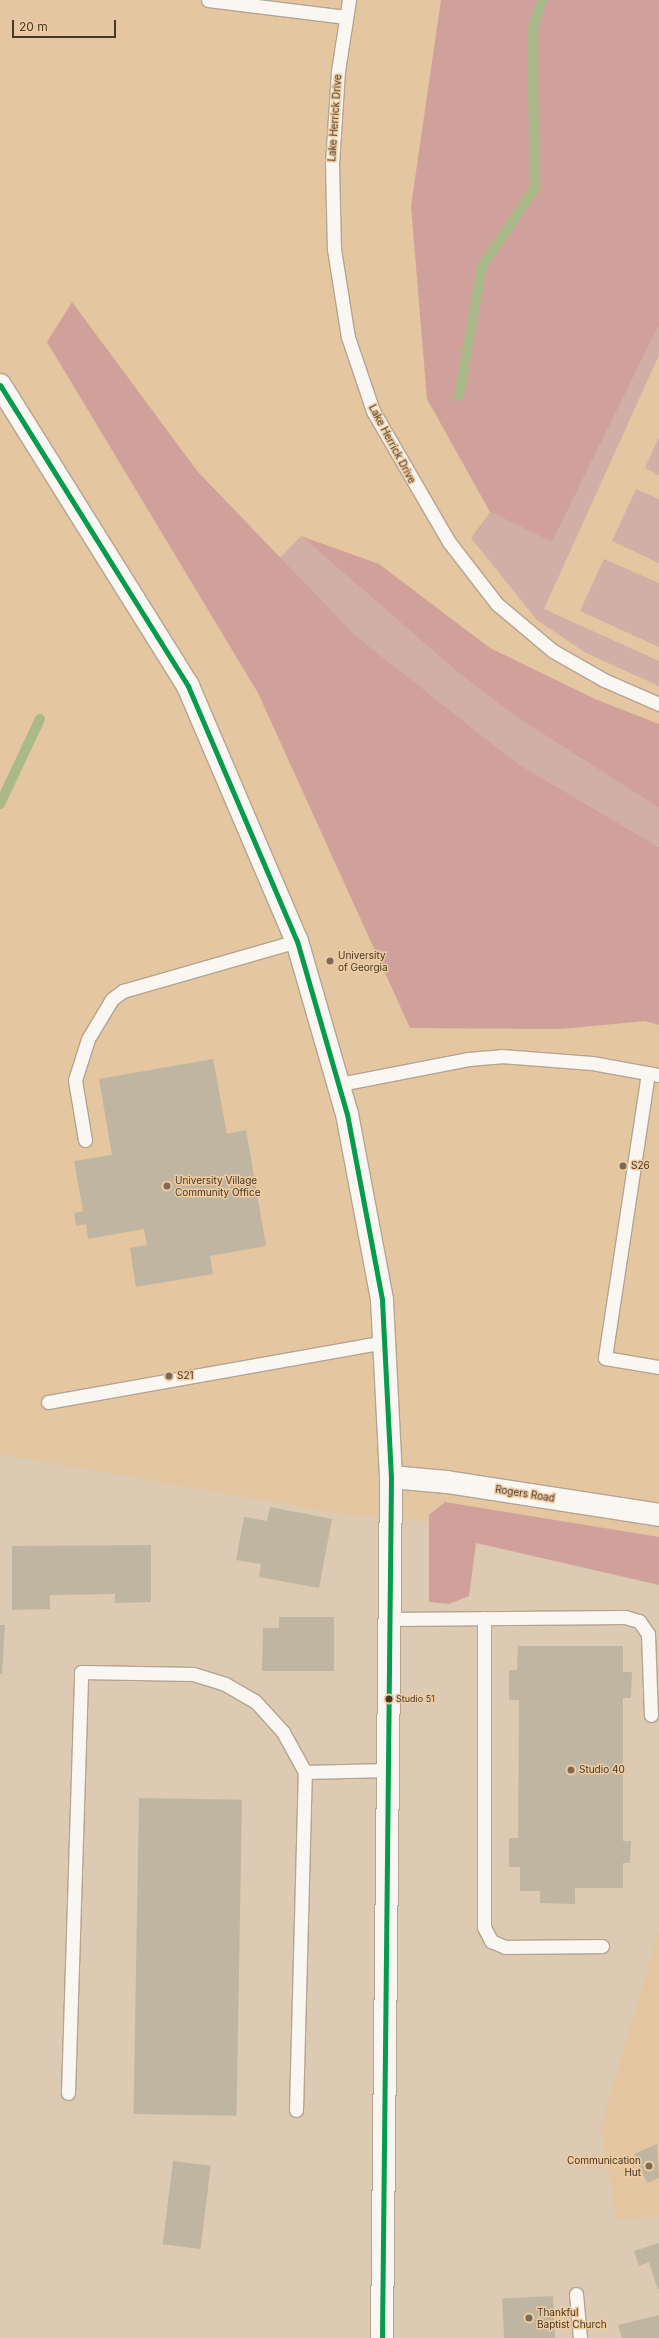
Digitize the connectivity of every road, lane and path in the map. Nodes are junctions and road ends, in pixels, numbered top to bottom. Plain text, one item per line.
1 (208, 0) edge
2 (349, 0) edge
3 (346, 17) junction
4 (0, 385) edge
5 (659, 704) edge
6 (297, 941) junction
7 (653, 1074) edge
8 (340, 1084) junction
9 (85, 1140) dead end
10 (385, 1342) junction
11 (659, 1367) edge
12 (48, 1402) dead end
13 (392, 1478) junction
14 (659, 1515) edge
15 (484, 1618) junction
16 (389, 1619) junction
17 (651, 1715) dead end
18 (388, 1770) junction
19 (305, 1772) junction
20 (602, 1946) dead end
21 (68, 2093) dead end
22 (296, 2110) dead end
23 (576, 2294) dead end
24 (382, 2338) edge
25 (580, 2338) edge

1 - 3 lane
2 - 3 lane, Lake Herrick Drive
3 - 5 lane, Lake Herrick Drive
4 - 6 main road
6 - 8 main road
6 - 9 lane
7 - 8 lane
7 - 11 lane
8 - 10 main road
10 - 12 lane
10 - 13 main road
13 - 14 main road, Rogers Road
13 - 16 main road
15 - 16 lane
15 - 17 lane
15 - 20 lane
16 - 18 main road
18 - 19 lane
18 - 24 main road
19 - 21 lane
19 - 22 lane
23 - 25 lane

